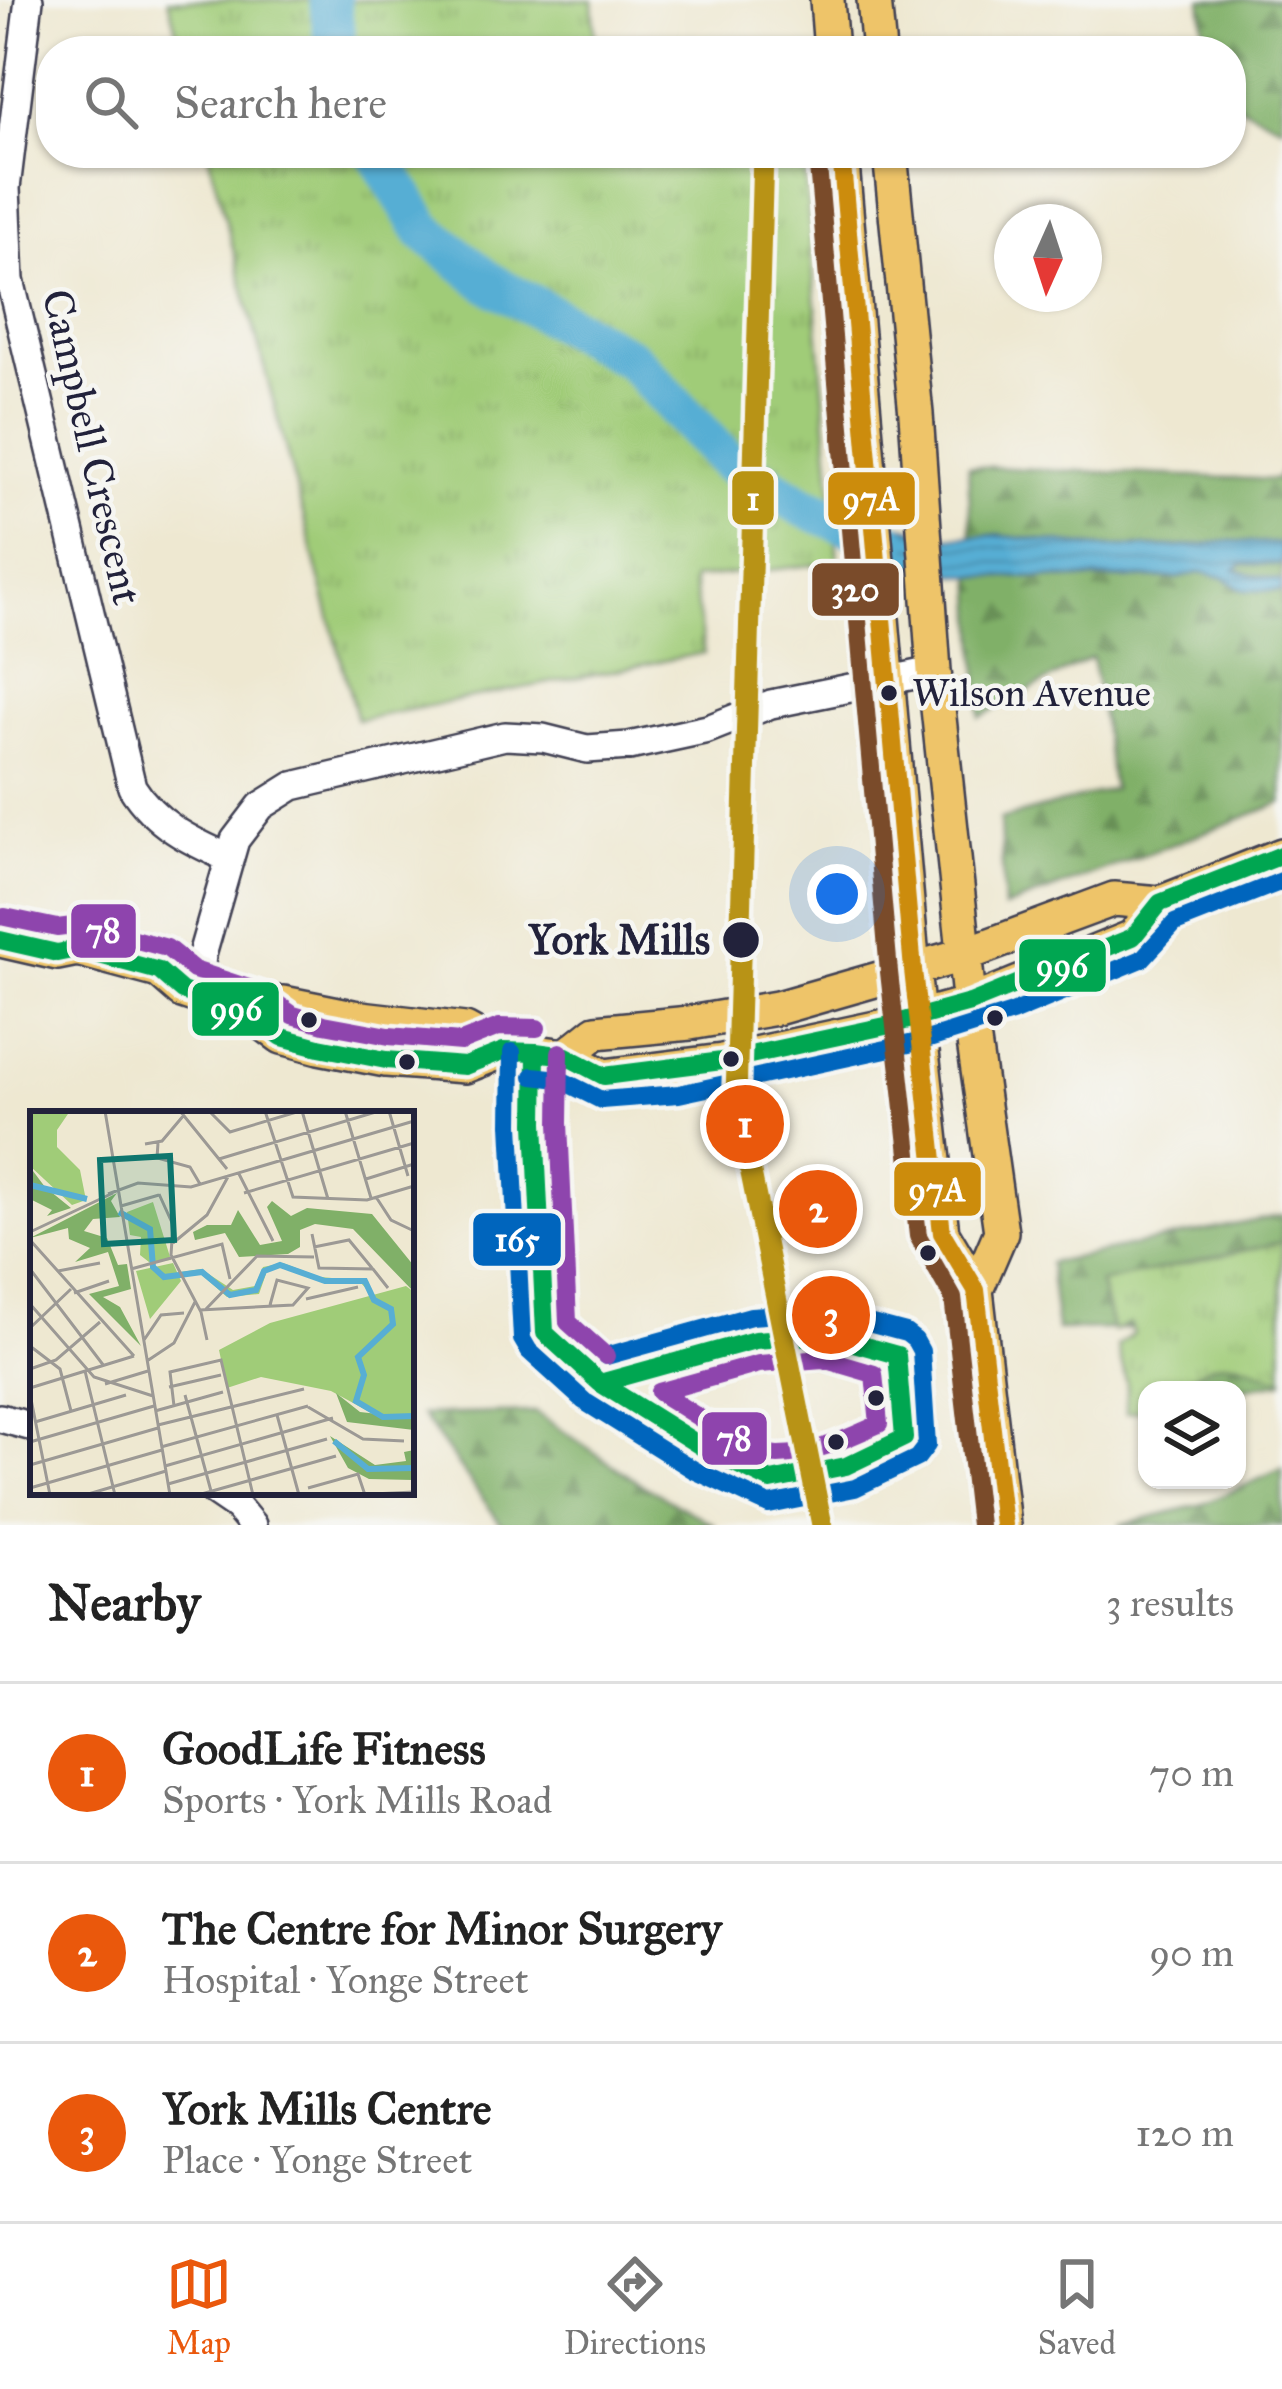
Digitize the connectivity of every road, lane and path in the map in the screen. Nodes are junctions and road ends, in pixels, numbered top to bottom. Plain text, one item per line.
1 (29, 0) edge
2 (826, 0) edge
3 (874, 0) edge
4 (830, 36) edge
5 (878, 36) edge
6 (842, 168) edge
7 (891, 168) edge
8 (934, 671) junction
9 (887, 680) junction
10 (229, 859) junction
11 (1266, 862) edge
12 (1160, 903) junction
13 (0, 940) edge
14 (966, 954) junction
15 (913, 970) junction
16 (189, 994) junction
17 (970, 1003) junction
18 (918, 1018) junction
19 (566, 1056) junction
20 (976, 1290) junction
21 (0, 1418) edge
22 (30, 1426) edge
23 (219, 1495) edge
24 (252, 1525) edge
25 (1004, 1525) edge

1 - 10 street, Campbell Crescent
2 - 4 main road
3 - 5 main road
6 - 9 main road
7 - 8 main road
8 - 9 street
8 - 14 main road
9 - 10 street
9 - 15 main road
10 - 16 street
11 - 12 main road
12 - 14 main road
12 - 17 main road
13 - 16 main road
14 - 15 main road
14 - 17 main road
15 - 18 main road
15 - 19 main road
16 - 19 main road
17 - 18 main road
17 - 20 main road
18 - 19 main road
18 - 20 main road
20 - 25 main road
21 - 22 street
23 - 24 street

